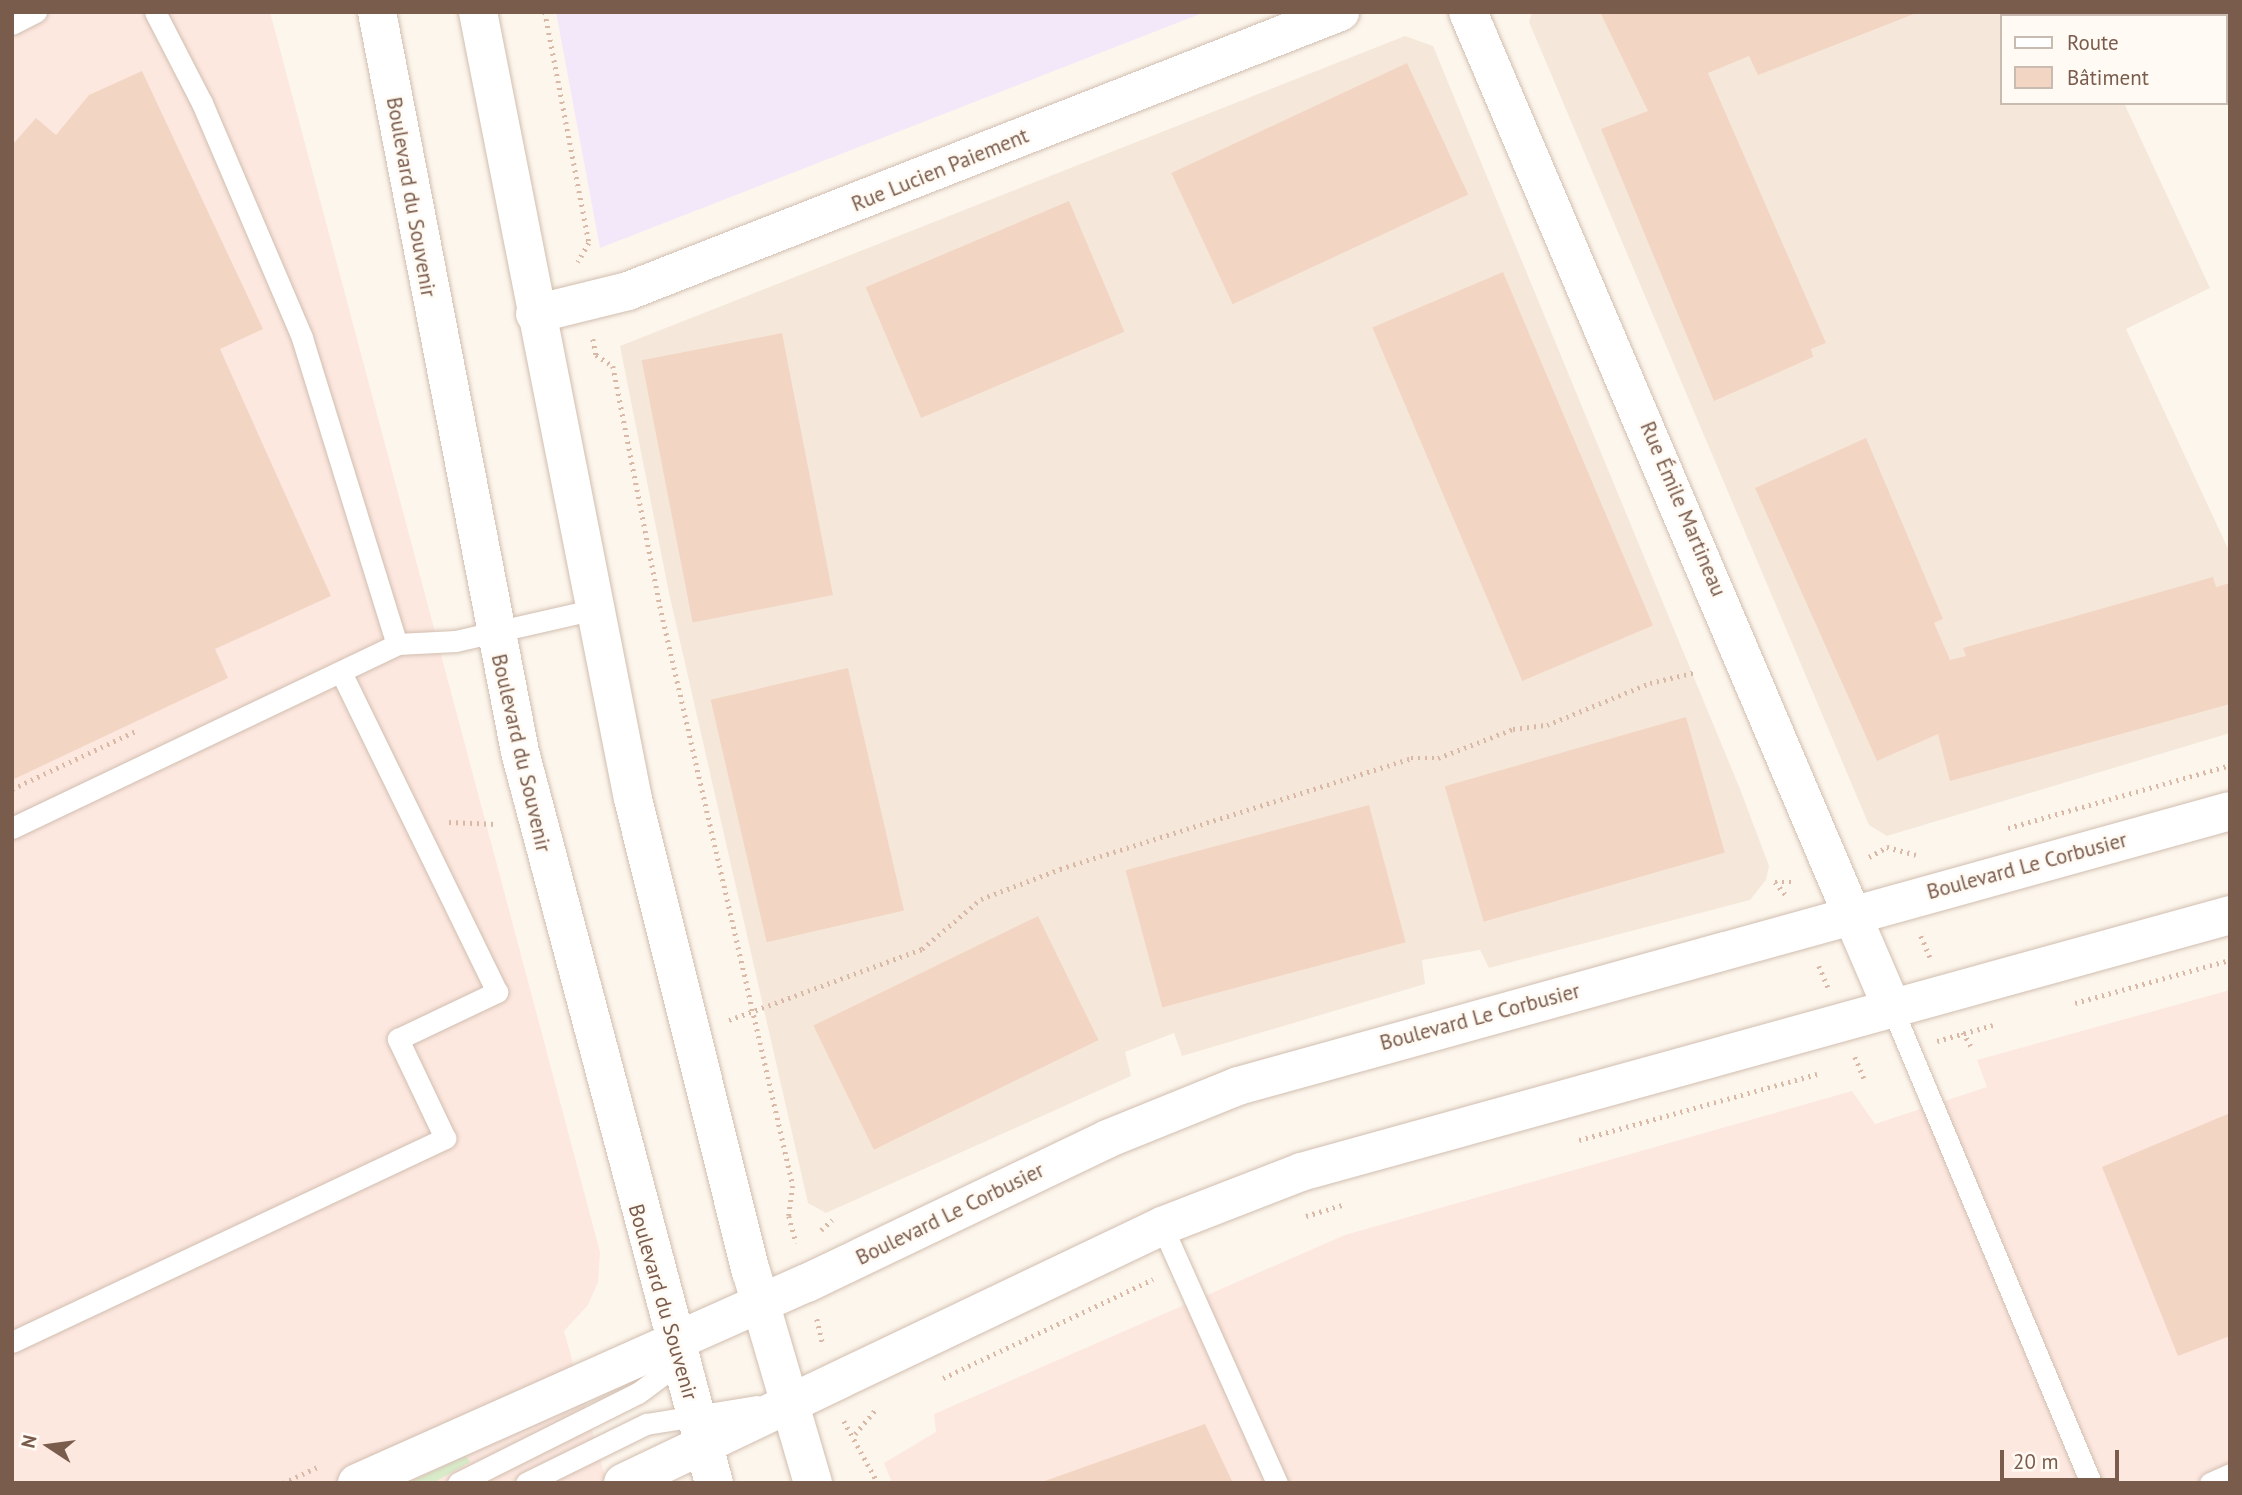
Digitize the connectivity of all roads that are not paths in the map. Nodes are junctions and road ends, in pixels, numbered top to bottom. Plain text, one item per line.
1 (36, 12) edge
2 (155, 12) edge
3 (377, 12) edge
4 (478, 12) edge
5 (1340, 12) edge
6 (1468, 12) edge
7 (12, 24) edge
8 (535, 314) junction
9 (591, 610) junction
10 (494, 633) junction
11 (397, 643) junction
12 (341, 672) junction
13 (2230, 811) edge
14 (12, 828) edge
15 (1852, 915) junction
16 (2230, 915) edge
17 (1892, 1008) junction
18 (1162, 1226) junction
19 (760, 1303) junction
20 (12, 1342) edge
21 (677, 1352) junction
22 (788, 1401) junction
23 (699, 1430) junction
24 (2230, 1475) edge
25 (357, 1483) edge
26 (457, 1483) edge
27 (526, 1483) edge
28 (622, 1483) edge
29 (714, 1483) edge
30 (813, 1483) edge
31 (1277, 1483) edge
32 (2091, 1483) edge
33 (2210, 1483) edge

1 - 7 lane
2 - 11 lane
3 - 10 street, Boulevard du Souvenir
4 - 8 street
5 - 8 street, Rue Lucien Paiement
6 - 15 street, Rue Émile Martineau
8 - 9 street
9 - 10 lane
9 - 19 street
10 - 11 lane
10 - 21 street, Boulevard du Souvenir
11 - 12 lane
12 - 14 lane
12 - 20 lane
13 - 15 street, Boulevard Le Corbusier
15 - 17 street, Rue Émile Martineau
15 - 19 street, Boulevard Le Corbusier
16 - 17 street
17 - 18 street
17 - 32 lane
18 - 22 street
18 - 31 lane
19 - 21 street, Boulevard Le Corbusier
19 - 22 street
21 - 23 street, Boulevard du Souvenir
21 - 25 street, Boulevard Le Corbusier
21 - 26 lane, Boulevard Le Corbusier
22 - 23 street
22 - 30 street
23 - 27 lane
23 - 28 street
23 - 29 street, Boulevard du Souvenir
24 - 33 lane

